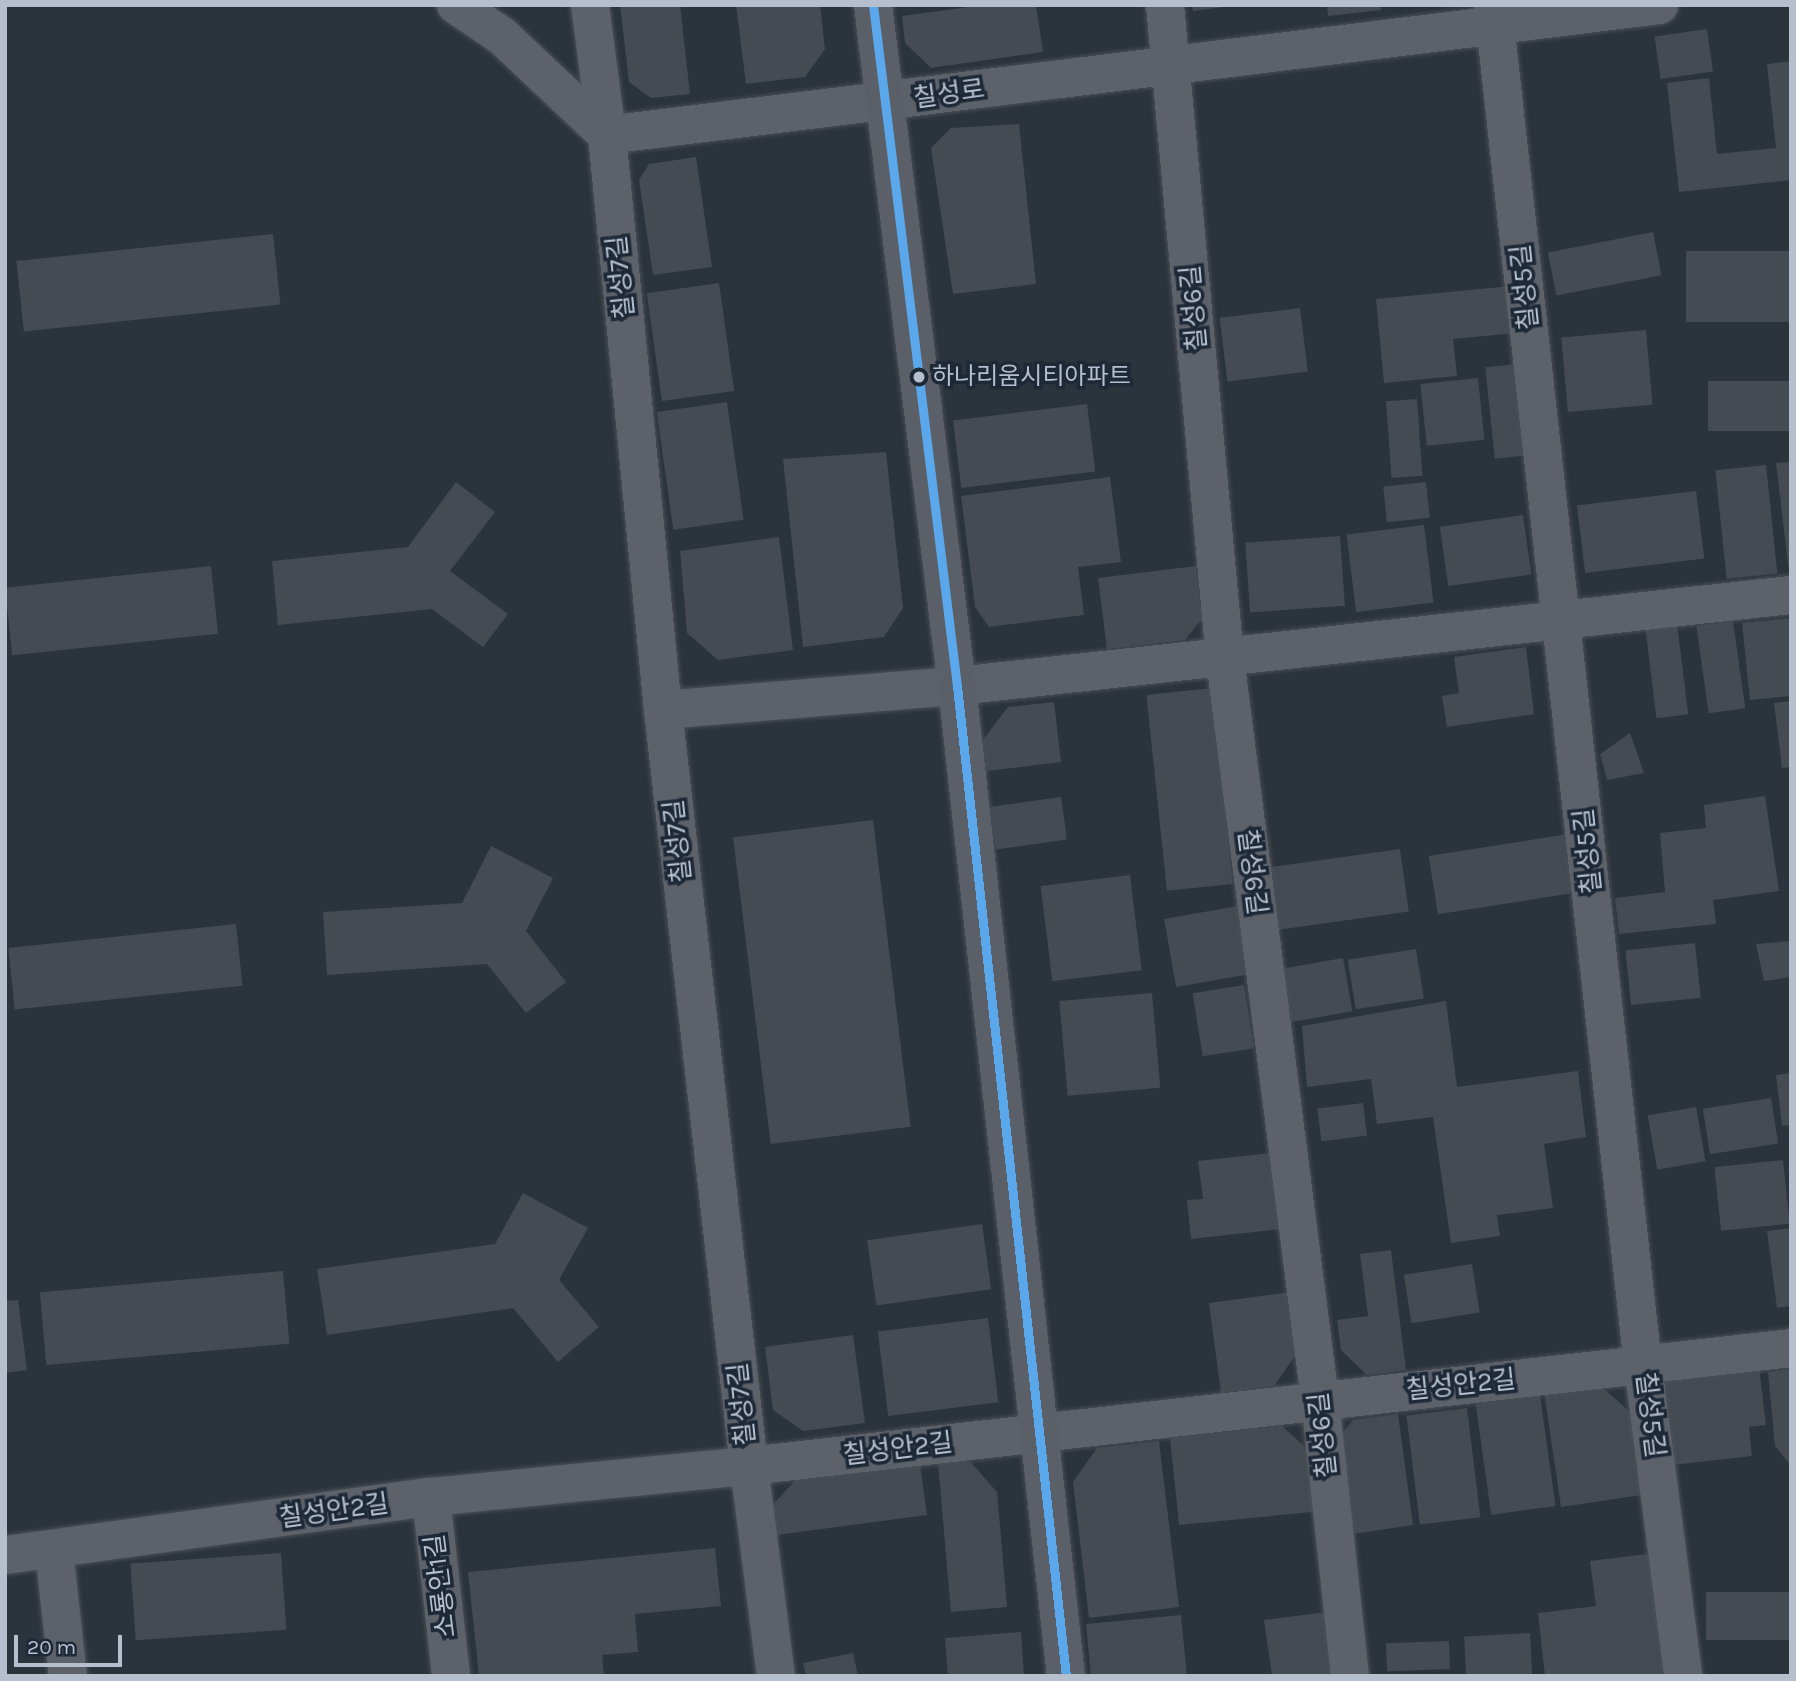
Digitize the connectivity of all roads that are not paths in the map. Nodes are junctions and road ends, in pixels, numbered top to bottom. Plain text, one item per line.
1 (456, 5) edge
2 (590, 5) edge
3 (873, 5) edge
4 (1166, 5) edge
5 (1650, 6) edge
6 (1494, 16) edge
7 (1172, 66) junction
8 (885, 103) junction
9 (607, 135) junction
10 (1791, 595) edge
11 (1563, 622) junction
12 (1224, 659) junction
13 (957, 687) junction
14 (663, 710) junction
15 (1791, 1348) edge
16 (1643, 1366) junction
17 (1320, 1400) junction
18 (1037, 1433) junction
19 (748, 1466) junction
20 (430, 1497) junction
21 (54, 1550) junction
22 (5, 1555) edge
23 (68, 1676) edge
24 (451, 1676) edge
25 (776, 1676) edge
26 (1066, 1676) edge
27 (1350, 1676) edge
28 (1683, 1676) edge

1 - 9 street
2 - 9 street, 칠성7길
3 - 8 street, 칠성로
4 - 7 street, 칠성6길
5 - 6 street
6 - 7 street
6 - 11 street, 칠성5길
7 - 8 street, 칠성로
7 - 12 street, 칠성6길
8 - 9 street
8 - 13 street, 칠성로
9 - 14 street, 칠성7길
10 - 11 street
11 - 12 street
11 - 16 street, 칠성5길
12 - 13 street
12 - 17 street, 칠성6길
13 - 14 street
13 - 18 street, 칠성로
14 - 19 street, 칠성7길
15 - 16 street, 칠성안2길
16 - 17 street, 칠성안2길
16 - 28 street, 칠성5길
17 - 18 street, 칠성안2길
17 - 27 street, 칠성6길
18 - 19 street, 칠성안2길
18 - 26 street, 칠성로
19 - 20 street, 칠성안2길
19 - 25 street, 칠성7길
20 - 21 street, 칠성안2길
20 - 24 street, 소룡안1길
21 - 22 street, 칠성안2길
21 - 23 street

